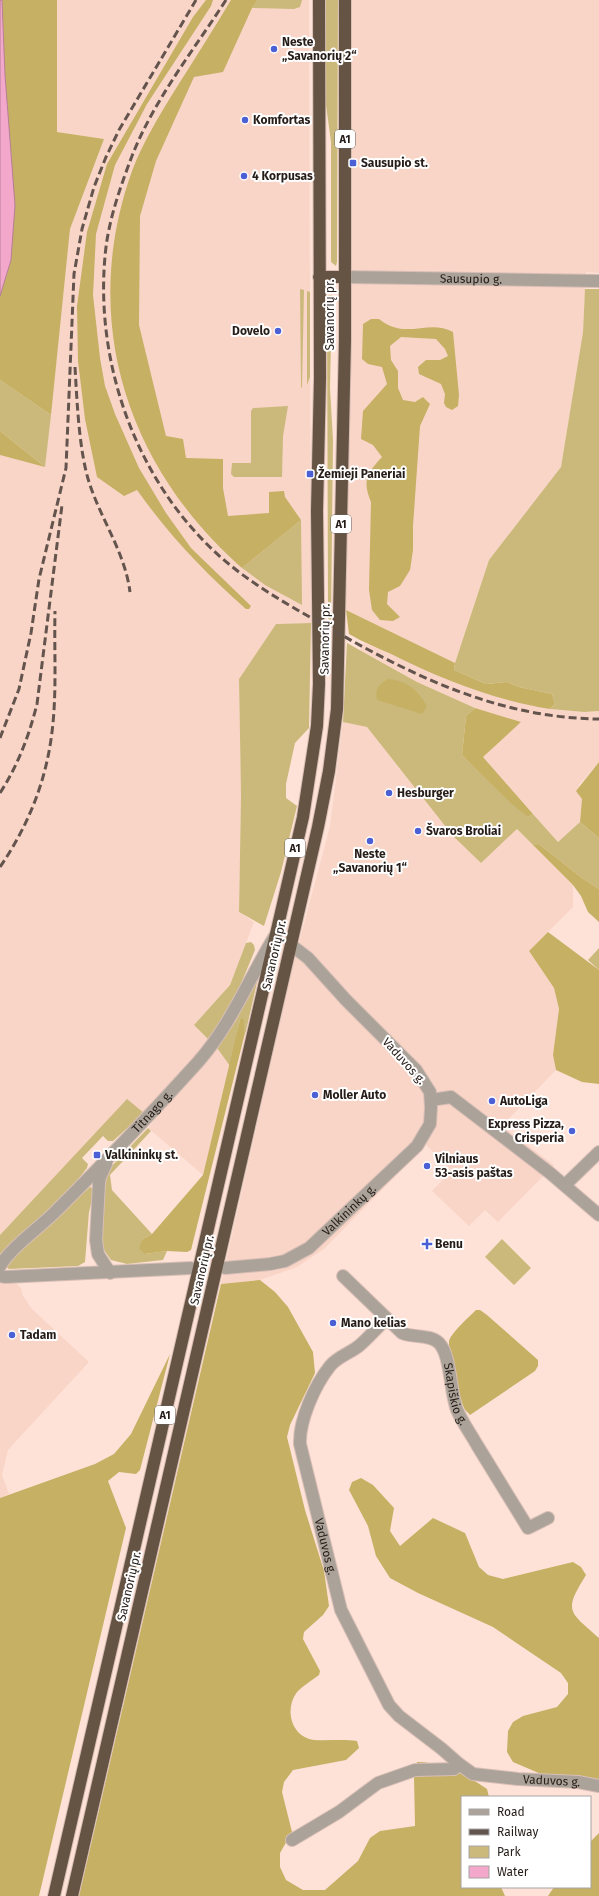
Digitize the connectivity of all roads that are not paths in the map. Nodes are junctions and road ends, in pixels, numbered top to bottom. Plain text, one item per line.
1 (319, 0) edge
2 (345, 0) edge
3 (319, 277) junction
4 (344, 277) junction
5 (599, 281) edge
6 (275, 934) junction
7 (290, 945) junction
8 (431, 1100) junction
9 (599, 1152) edge
10 (111, 1154) junction
11 (564, 1184) junction
12 (599, 1215) edge
13 (0, 1266) edge
14 (191, 1268) dead end
15 (225, 1268) dead end
16 (110, 1273) junction
17 (0, 1276) edge
18 (343, 1276) dead end
19 (386, 1319) junction
20 (548, 1518) dead end
21 (459, 1764) junction
22 (599, 1786) edge
23 (292, 1840) dead end
24 (54, 1896) edge
25 (72, 1896) edge

1 - 3 highway, Savanorių pr. / A1
2 - 4 highway, Savanorių pr. / A1
3 - 4 highway
3 - 6 highway, Savanorių pr. / A1
4 - 5 street, Sausupio g.
4 - 7 highway, Savanorių pr. / A1
6 - 10 street, Titnago g.
6 - 24 highway, Savanorių pr. / A1
7 - 8 street, Vaduvos g.
7 - 25 highway, Savanorių pr. / A1
8 - 11 street
8 - 15 street, Valkininkų g.
9 - 11 street
10 - 13 street, Titnago g.
10 - 16 street
11 - 12 street
14 - 16 street
16 - 17 street
18 - 19 street, Skapiškio g.
19 - 20 street, Skapiškio g.
19 - 21 street, Vaduvos g.
21 - 22 street, Vaduvos g.
21 - 23 street

